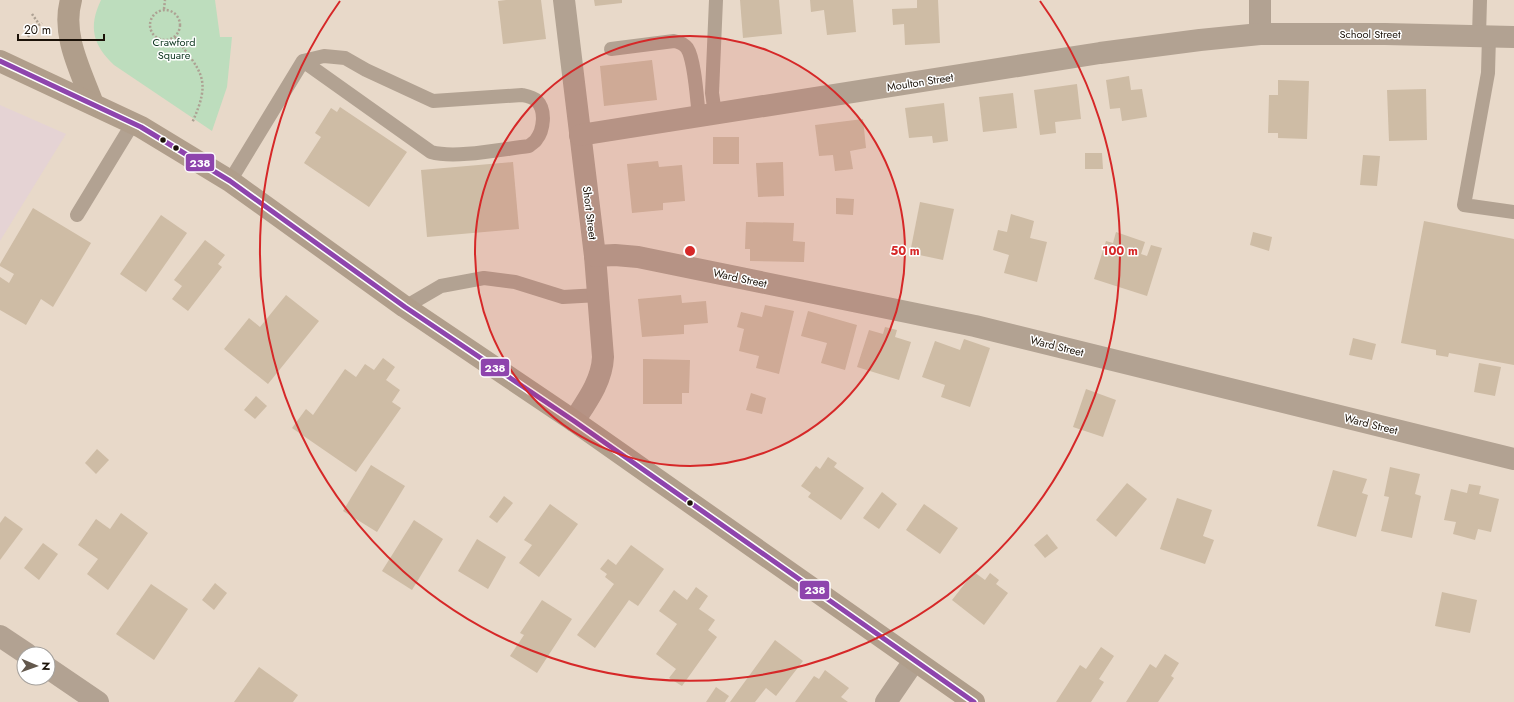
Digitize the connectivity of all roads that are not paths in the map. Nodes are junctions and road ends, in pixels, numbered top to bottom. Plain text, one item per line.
1 (71, 0) edge
2 (564, 0) edge
3 (716, 0) edge
4 (1260, 0) edge
5 (1480, 0) edge
6 (1260, 34) junction
7 (1484, 36) junction
8 (1514, 37) edge
9 (611, 49) dead end
10 (0, 61) edge
11 (303, 61) junction
12 (93, 104) junction
13 (707, 115) junction
14 (133, 123) junction
15 (580, 135) junction
16 (230, 181) junction
17 (1514, 212) edge
18 (77, 215) dead end
19 (595, 256) junction
20 (599, 295) junction
21 (405, 307) junction
22 (574, 421) junction
23 (1514, 459) edge
24 (0, 636) edge
25 (16, 647) edge
26 (914, 661) junction
27 (56, 673) edge
28 (98, 702) edge
29 (886, 702) edge
30 (974, 702) edge

1 - 12 main road
2 - 15 street, Short Street
3 - 13 lane
4 - 6 street
5 - 7 lane
6 - 7 street, School Street
6 - 13 street, Moulton Street
7 - 8 street, School Street
7 - 17 lane
9 - 13 lane
10 - 12 main road
11 - 11 lane
11 - 16 lane
12 - 14 main road
13 - 15 street, Moulton Street
14 - 16 main road
14 - 18 lane
15 - 19 street, Short Street
16 - 21 main road
19 - 20 street, Short Street
19 - 23 street, Ward Street
20 - 21 lane
20 - 22 street, Short Street
21 - 22 main road
22 - 26 main road
24 - 25 street
26 - 29 street
26 - 30 main road
27 - 28 street

